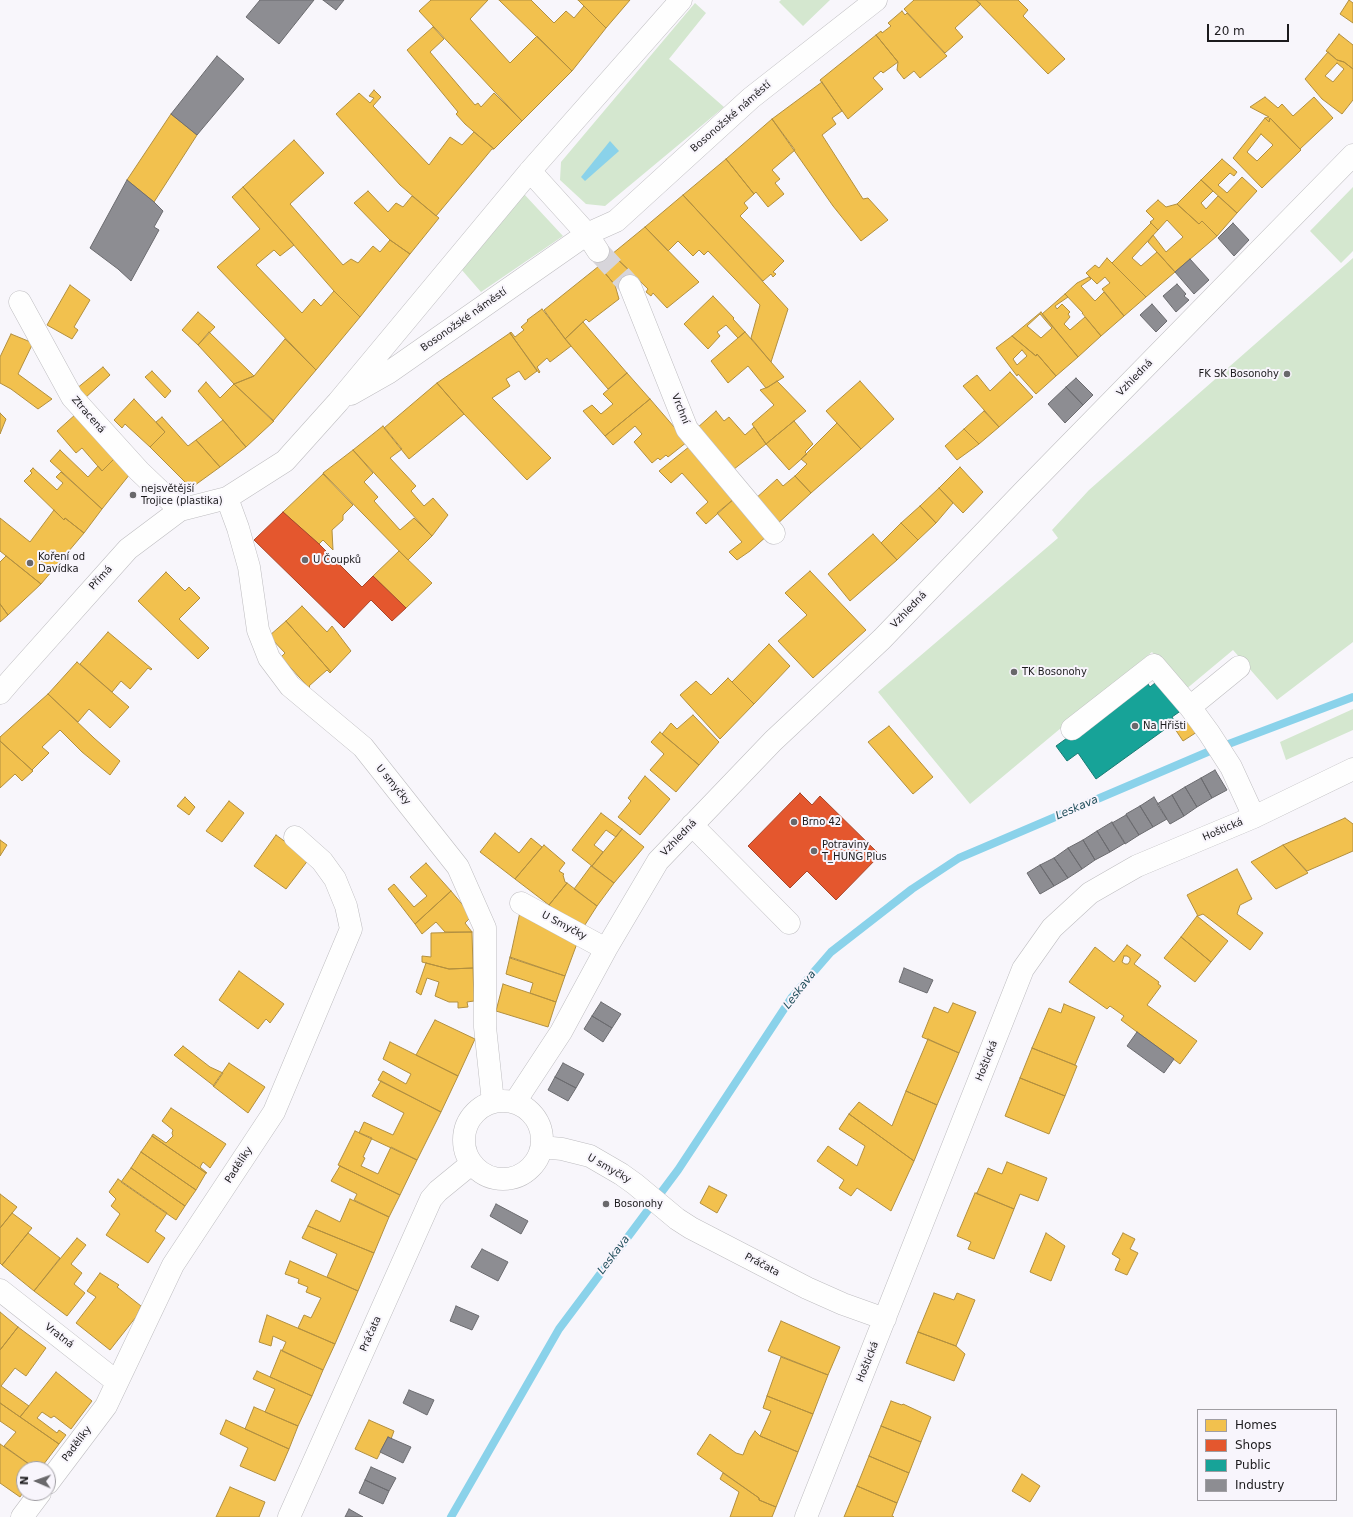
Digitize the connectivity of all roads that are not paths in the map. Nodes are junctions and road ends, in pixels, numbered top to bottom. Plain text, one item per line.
1 (681, 0) edge
2 (876, 0) edge
3 (1353, 155) edge
4 (530, 171) junction
5 (593, 243) junction
6 (630, 286) tunnel mouth
7 (20, 302) dead end
8 (338, 402) junction
9 (227, 498) junction
10 (180, 510) junction
11 (774, 532) dead end
12 (1239, 666) dead end
13 (4, 680) edge
14 (1190, 707) junction
15 (1072, 729) dead end
16 (1353, 769) edge
17 (1254, 817) junction
18 (692, 825) junction
19 (295, 837) dead end
20 (522, 903) dead end
21 (789, 923) dead end
22 (606, 949) junction
23 (493, 1102) junction
24 (515, 1102) junction
25 (542, 1147) junction
26 (471, 1164) junction
27 (648, 1194) joint
28 (0, 1290) edge
29 (885, 1319) junction
30 (117, 1382) junction
31 (56, 1472) edge
32 (34, 1501) edge
33 (22, 1517) edge
34 (289, 1517) edge
35 (806, 1517) edge

1 - 4 street, Bosonožské náměstí
2 - 5 street, Bosonožské náměstí
3 - 18 street, Vzhledná
4 - 5 street
4 - 8 street, Bosonožské náměstí
5 - 8 street, Bosonožské náměstí
6 - 11 street, Vrchní
7 - 10 street, Ztracená
8 - 9 street, Bosonožské náměstí
9 - 10 street, Přímá
9 - 23 street, U smyčky
10 - 13 street, Přímá
12 - 14 street
14 - 15 street
14 - 17 street
16 - 17 street, Hoštická
17 - 29 street, Hoštická
18 - 21 street
18 - 22 street, Vzhledná
19 - 30 street, Padělíky
20 - 22 street, U Smyčky
22 - 24 street, Vzhledná
23 - 24 street
23 - 26 street
24 - 25 street
25 - 26 street
25 - 27 street, U smyčky
26 - 34 street, Práčata
27 - 29 street, Práčata
28 - 30 street, Vratná
29 - 35 street, Hoštická
30 - 31 street, Padělíky
32 - 33 street

